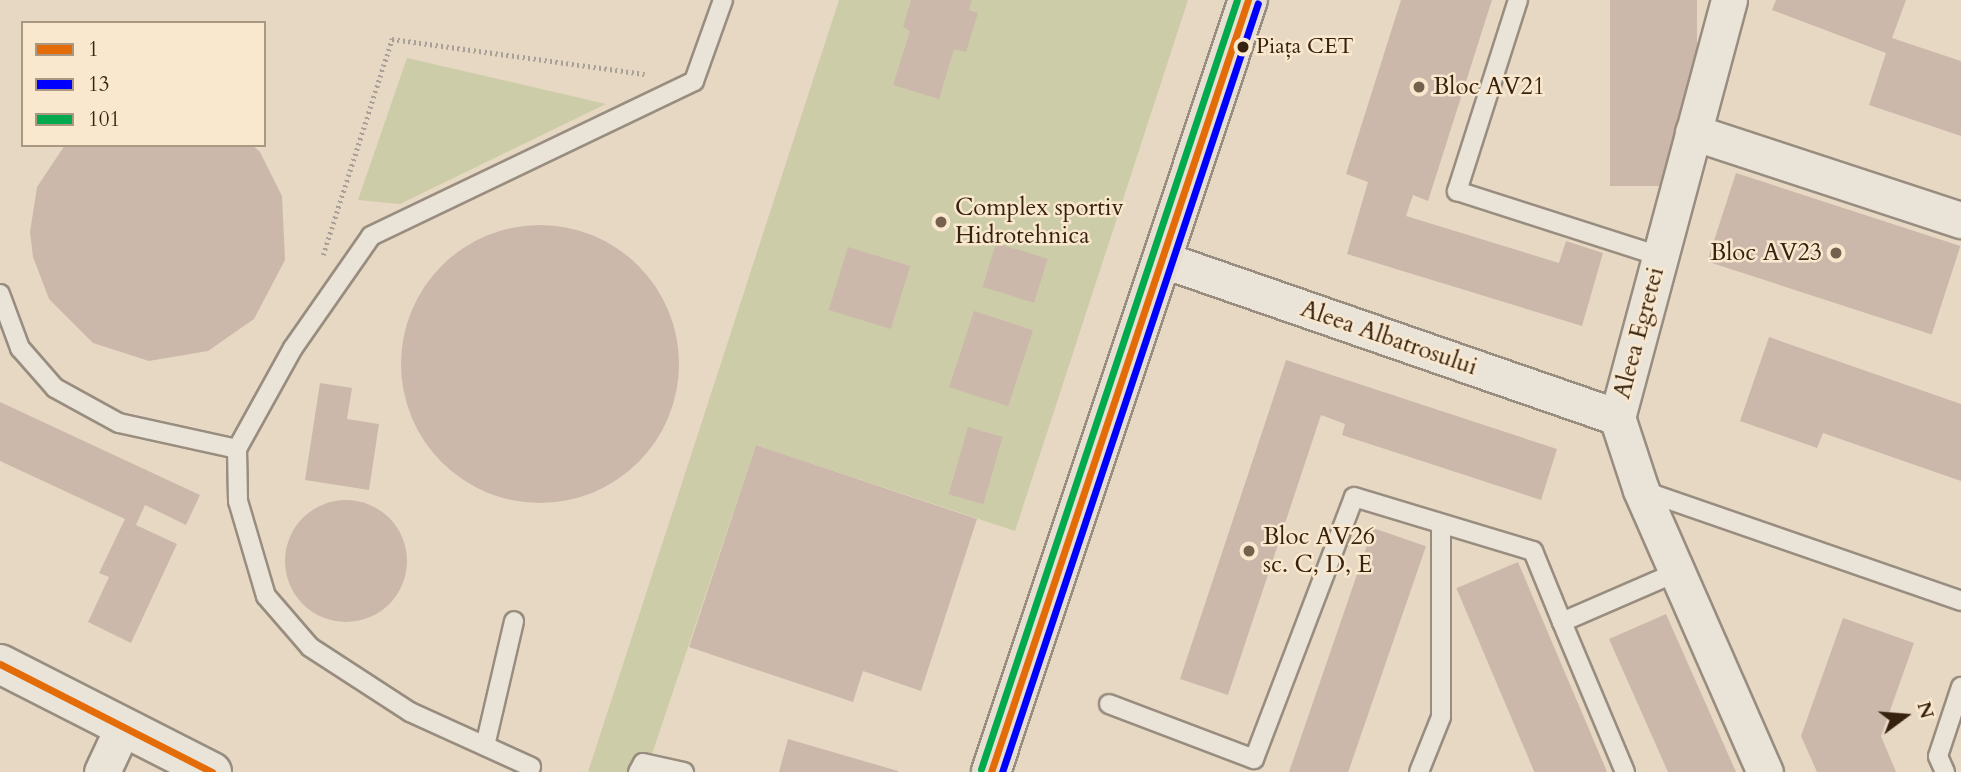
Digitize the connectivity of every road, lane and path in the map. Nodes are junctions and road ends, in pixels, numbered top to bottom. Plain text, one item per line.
1 (723, 0) edge
2 (1248, 0) edge
3 (1518, 0) edge
4 (1728, 0) edge
5 (694, 81) junction
6 (1693, 132) junction
7 (1961, 220) edge
8 (1660, 256) junction
9 (322, 258) dead end
10 (1161, 259) junction
11 (0, 294) edge
12 (1617, 417) junction
13 (237, 449) junction
14 (1641, 490) junction
15 (1441, 525) junction
16 (1677, 572) junction
17 (1961, 601) edge
18 (514, 621) dead end
19 (1562, 622) junction
20 (0, 664) edge
21 (1961, 687) edge
22 (1109, 704) dead end
23 (123, 727) junction
24 (485, 746) junction
25 (1252, 765) edge
26 (531, 767) dead end
27 (102, 772) edge
28 (212, 772) edge
29 (638, 772) edge
30 (684, 772) edge
31 (991, 772) edge
32 (1419, 772) edge
33 (1625, 772) edge
34 (1765, 772) edge
35 (1945, 772) edge

1 - 5 lane
2 - 10 main road
3 - 8 lane
4 - 6 street, Aleea Egretei
5 - 9 path
5 - 13 lane
6 - 7 street
6 - 8 street, Aleea Egretei
8 - 12 street, Aleea Egretei
10 - 12 street, Aleea Albatrosului
10 - 31 main road
11 - 13 lane
12 - 14 street, Aleea Egretei
13 - 24 lane
14 - 16 street, Aleea Egretei
14 - 17 lane
15 - 19 lane
15 - 25 lane
15 - 32 lane
16 - 19 lane
16 - 34 street, Aleea Egretei
18 - 24 lane
19 - 33 lane
20 - 23 street
21 - 35 lane
22 - 25 lane
23 - 27 street
23 - 28 street
24 - 26 lane
29 - 30 lane

